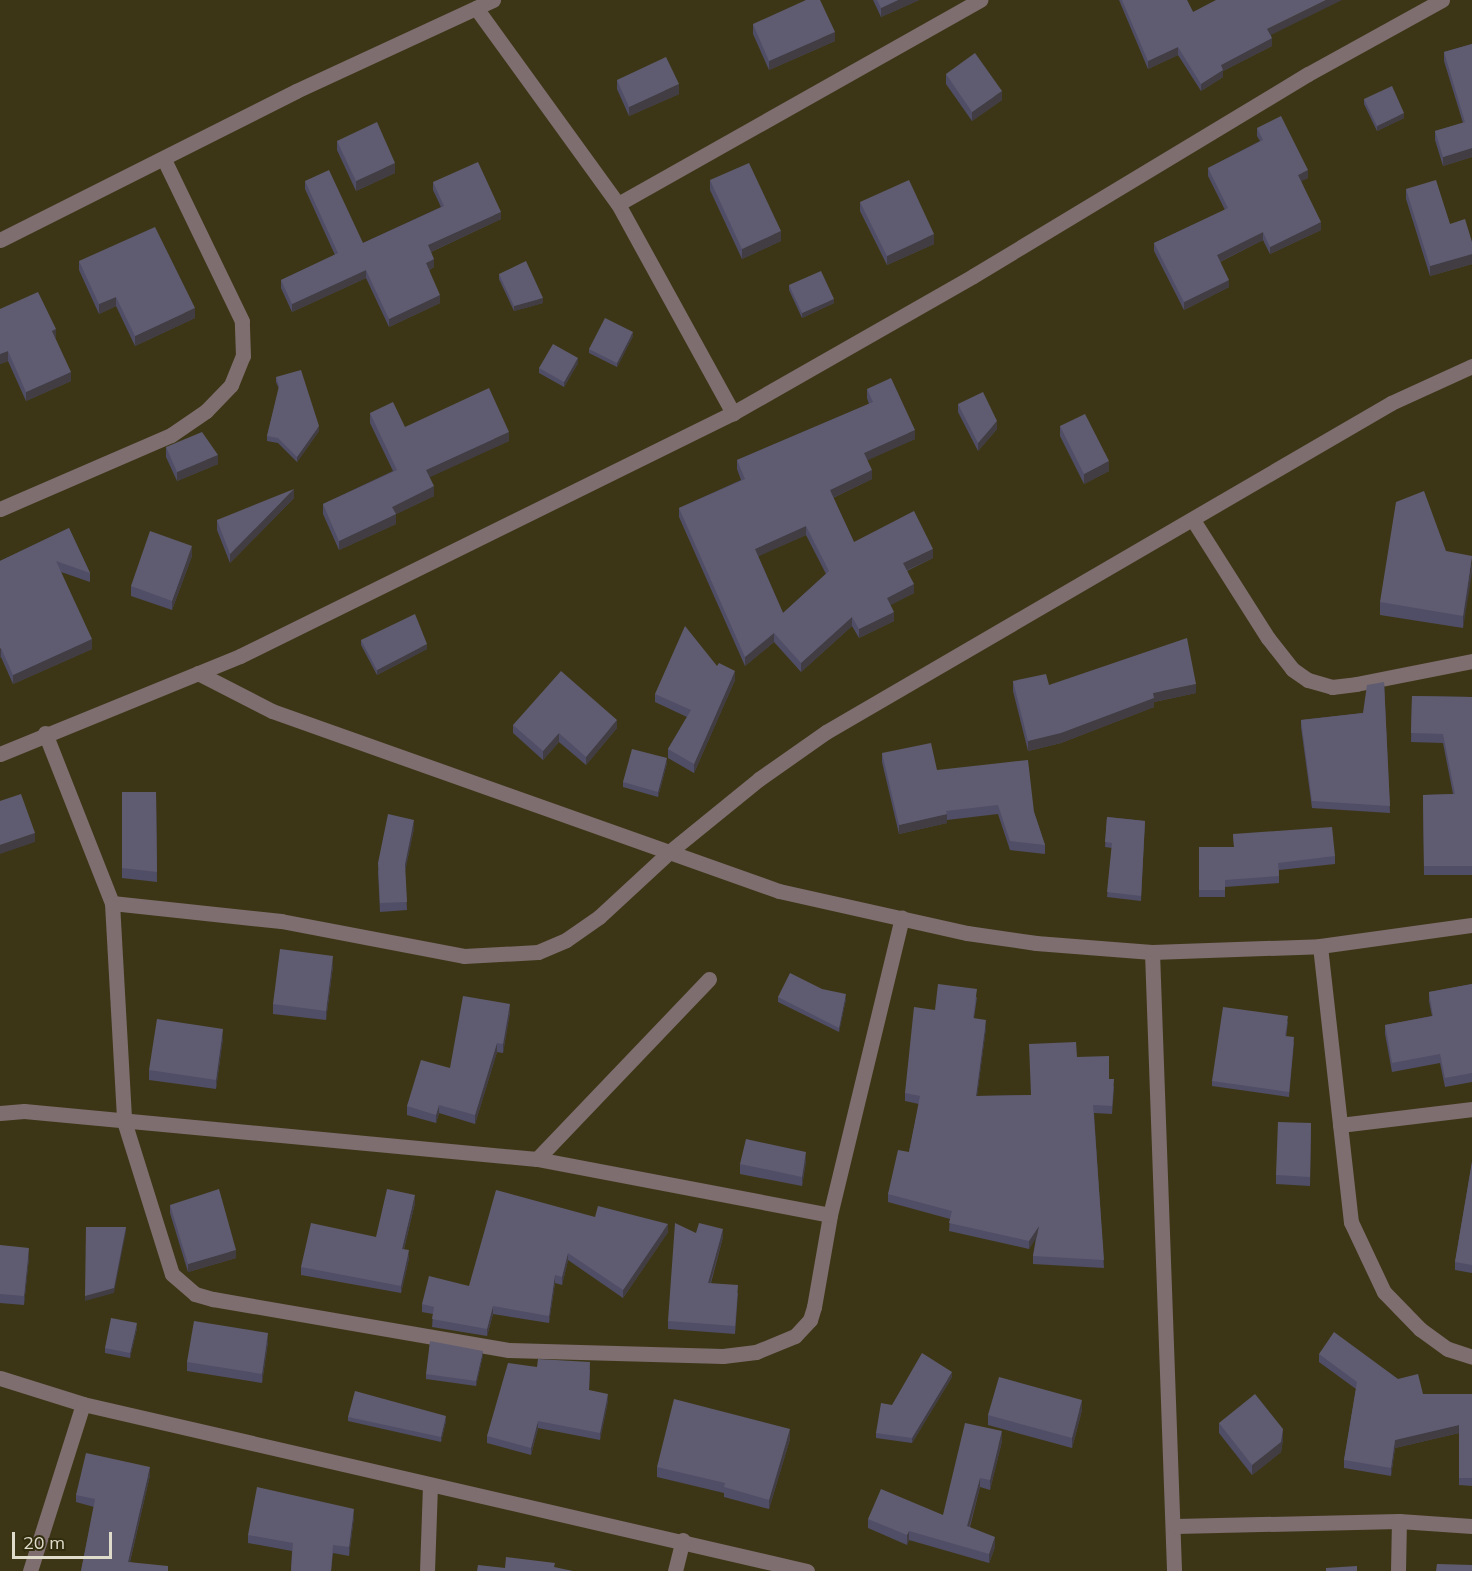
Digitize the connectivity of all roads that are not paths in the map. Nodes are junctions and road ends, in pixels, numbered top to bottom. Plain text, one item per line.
1 (493, 0) edge
2 (981, 0) edge
3 (1433, 2) edge
4 (476, 8) junction
5 (164, 160) junction
6 (618, 204) junction
7 (0, 240) edge
8 (1472, 366) edge
9 (733, 413) junction
10 (0, 509) edge
11 (1193, 520) junction
12 (1472, 661) edge
13 (198, 673) junction
14 (45, 733) junction
15 (0, 754) edge
16 (668, 853) junction
17 (112, 903) junction
18 (902, 918) junction
19 (1472, 925) edge
20 (1320, 946) junction
21 (1152, 952) junction
22 (709, 980) dead end
23 (1472, 1109) edge
24 (0, 1113) edge
25 (124, 1121) junction
26 (1340, 1125) junction
27 (537, 1159) junction
28 (830, 1215) junction
29 (1472, 1357) edge
30 (0, 1378) edge
31 (83, 1404) junction
32 (430, 1485) junction
33 (1399, 1521) junction
34 (1176, 1526) junction
35 (1472, 1526) edge
36 (683, 1540) junction
37 (30, 1571) edge
38 (427, 1571) edge
39 (675, 1571) edge
40 (807, 1571) edge
41 (1174, 1571) edge
42 (1398, 1571) edge

1 - 4 street
2 - 6 street
3 - 9 street
4 - 5 street
4 - 6 street
5 - 7 street
5 - 10 street
6 - 9 street
8 - 11 street
9 - 13 street
11 - 12 street
11 - 16 street
13 - 14 street
13 - 16 street
14 - 15 street
14 - 17 street
16 - 17 street
16 - 18 street
17 - 25 street
18 - 21 street
18 - 28 street
19 - 20 street
20 - 21 street
20 - 26 street
21 - 34 street
22 - 27 street
23 - 26 street
24 - 25 street
25 - 27 street
25 - 28 street
26 - 29 street
27 - 28 street
30 - 31 street
31 - 32 street
31 - 37 street
32 - 36 street
32 - 38 street
33 - 34 street
33 - 35 street
33 - 42 street
34 - 41 street
36 - 39 street
36 - 40 street

